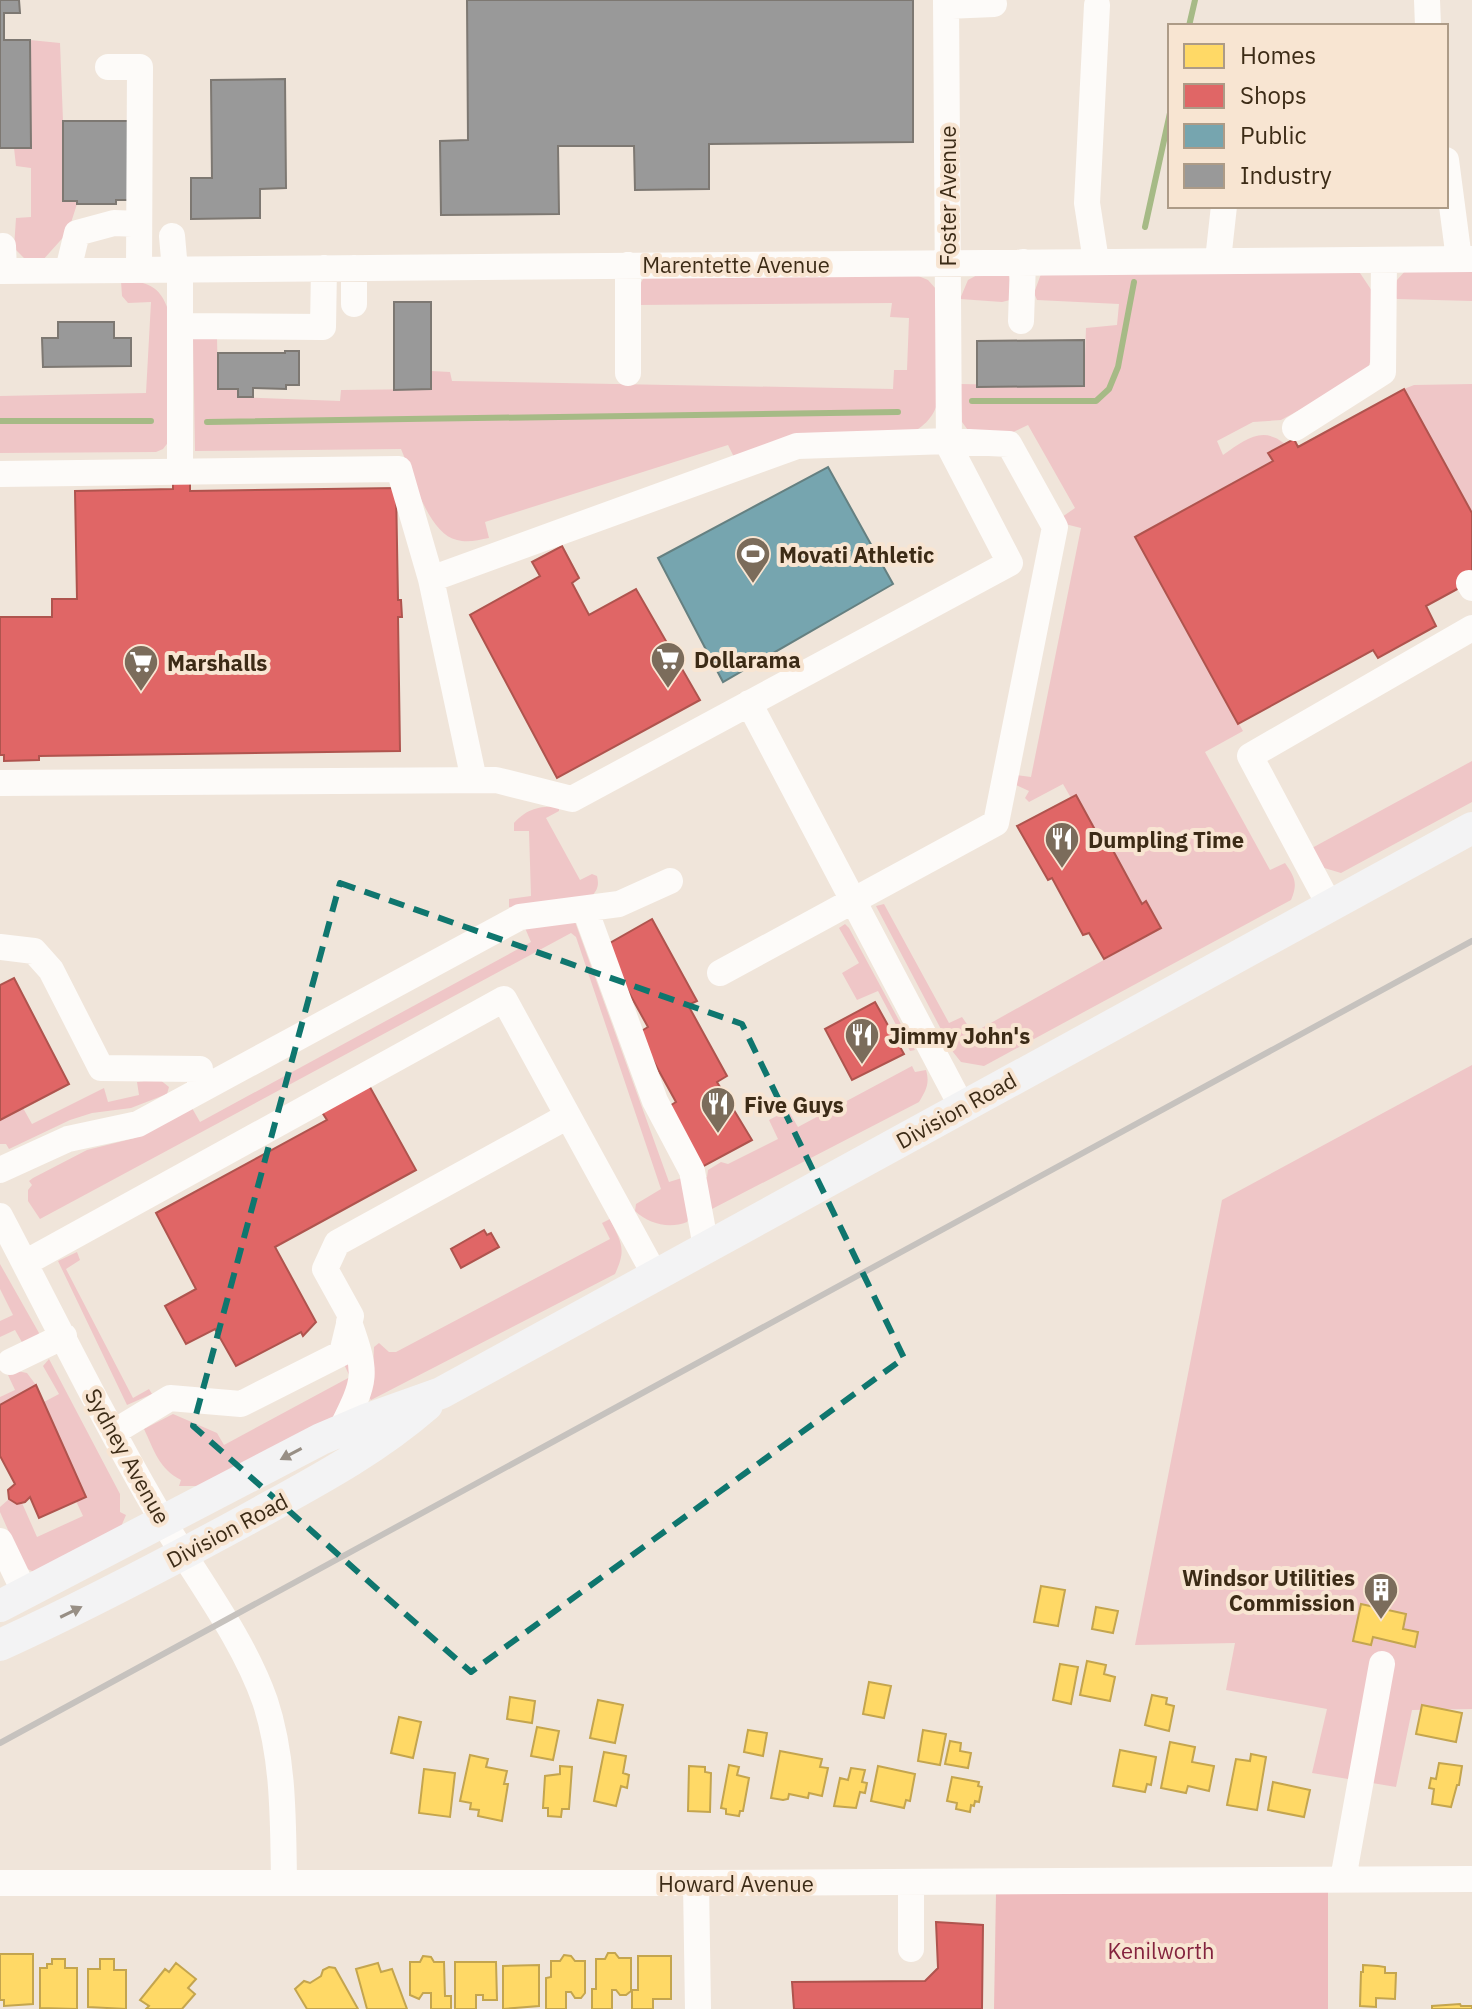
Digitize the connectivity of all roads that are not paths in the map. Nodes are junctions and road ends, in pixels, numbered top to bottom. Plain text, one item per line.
1 (1427, 0) edge
2 (946, 3) edge
3 (994, 4) dead end
4 (1097, 5) dead end
5 (1428, 24) edge
6 (108, 67) dead end
7 (1448, 170) edge
8 (1224, 208) edge
9 (139, 224) junction
10 (172, 236) dead end
11 (1466, 259) edge
12 (1218, 260) junction
13 (1384, 260) junction
14 (1096, 261) junction
15 (1023, 262) junction
16 (2, 263) edge
17 (947, 263) junction
18 (628, 265) junction
19 (324, 268) junction
20 (354, 268) junction
21 (68, 270) junction
22 (139, 270) junction
23 (177, 270) junction
24 (354, 304) dead end
25 (1021, 321) dead end
26 (180, 326) junction
27 (628, 373) dead end
28 (1295, 428) dead end
29 (949, 441) junction
30 (180, 471) junction
31 (0, 474) edge
32 (431, 579) junction
33 (1472, 628) edge
34 (749, 703) junction
35 (474, 780) junction
36 (0, 783) edge
37 (1472, 828) edge
38 (670, 881) dead end
39 (853, 901) junction
40 (1330, 906) junction
41 (585, 909) junction
42 (0, 947) edge
43 (720, 973) dead end
44 (200, 1090) junction
45 (962, 1107) junction
46 (568, 1116) junction
47 (0, 1170) edge
48 (0, 1216) edge
49 (706, 1247) junction
50 (25, 1263) junction
51 (655, 1275) junction
52 (349, 1322) junction
53 (64, 1336) junction
54 (10, 1362) dead end
55 (441, 1393) junction
56 (341, 1430) junction
57 (114, 1432) junction
58 (163, 1522) junction
59 (0, 1541) edge
60 (183, 1554) junction
61 (13, 1599) edge
62 (0, 1645) edge
63 (1382, 1664) dead end
64 (1343, 1879) junction
65 (1472, 1879) edge
66 (284, 1881) junction
67 (911, 1882) junction
68 (0, 1883) edge
69 (696, 1883) junction
70 (911, 1949) dead end
71 (698, 2009) edge

1 - 5 street
2 - 3 street
2 - 17 street, Foster Avenue
4 - 14 street
6 - 9 street
7 - 11 street
8 - 12 street
9 - 21 street
9 - 22 street
10 - 23 street
11 - 13 street, Marentette Avenue
12 - 13 street, Marentette Avenue
12 - 14 street, Marentette Avenue
13 - 28 street
14 - 15 street, Marentette Avenue
15 - 17 street, Marentette Avenue
15 - 25 street
16 - 21 street, Marentette Avenue
17 - 18 street, Marentette Avenue
17 - 29 street, Foster Avenue
18 - 20 street, Marentette Avenue
18 - 27 street
19 - 20 street, Marentette Avenue
19 - 23 street, Marentette Avenue
19 - 26 street
20 - 24 street
21 - 22 street, Marentette Avenue
22 - 23 street, Marentette Avenue
23 - 26 street
26 - 30 street
29 - 32 street
29 - 34 street
29 - 39 street
30 - 31 street
30 - 32 street
32 - 35 street
33 - 40 street
34 - 35 street
34 - 39 street
35 - 36 street
37 - 40 main road, Division Road
38 - 41 street
39 - 43 street
39 - 45 street
40 - 45 main road, Division Road
41 - 44 street
41 - 49 street
42 - 44 street
44 - 47 street
45 - 49 main road, Division Road
46 - 50 street
46 - 51 street
46 - 52 street
48 - 50 street, Sydney Avenue
49 - 51 main road, Division Road
50 - 53 street, Sydney Avenue
51 - 55 main road, Division Road
52 - 56 street
52 - 57 street
53 - 54 street
53 - 57 street, Sydney Avenue
55 - 56 main road, Division Road
55 - 60 main road, Division Road
56 -> 58 main road, Division Road
57 - 58 street, Sydney Avenue
58 - 60 street, Sydney Avenue
58 - 61 main road, Division Road
59 - 61 street
62 -> 60 main road, Division Road
60 - 66 street, Sydney Avenue
63 - 64 street
64 - 65 street, Howard Avenue
64 - 67 street, Howard Avenue
66 - 68 street, Howard Avenue
66 - 69 street, Howard Avenue
67 - 69 street, Howard Avenue
67 - 70 street
69 - 71 street

